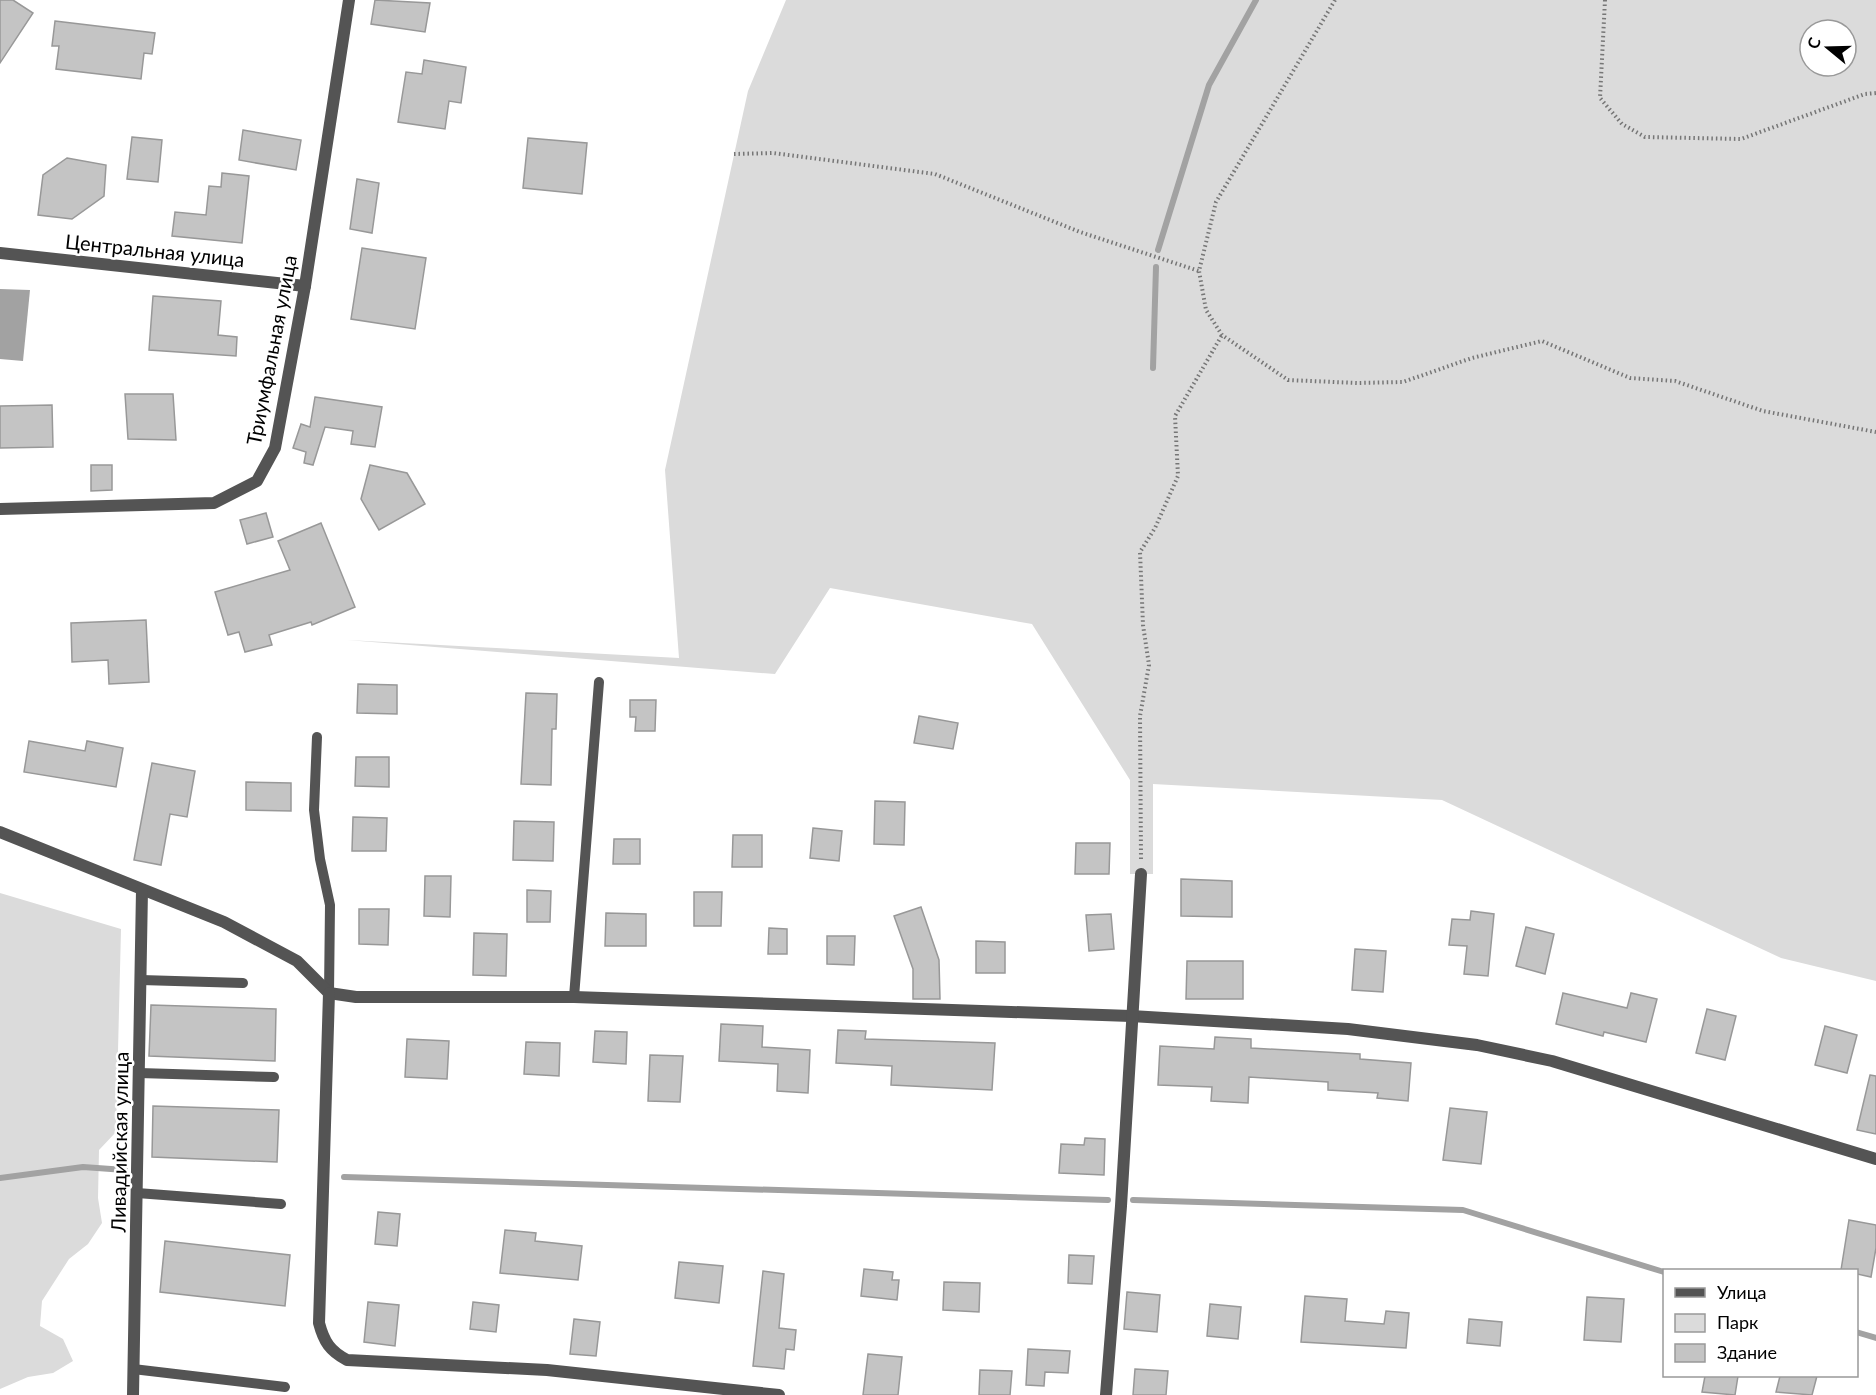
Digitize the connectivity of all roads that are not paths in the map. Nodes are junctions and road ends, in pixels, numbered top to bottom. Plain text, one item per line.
1 (349, 0) edge
2 (0, 253) edge
3 (305, 286) junction
4 (0, 509) edge
5 (599, 682) dead end
6 (316, 737) dead end
7 (0, 832) edge
8 (1141, 874) road end
9 (142, 890) junction
10 (141, 980) junction
11 (243, 983) dead end
12 (329, 993) junction
13 (574, 997) junction
14 (1131, 1016) junction
15 (140, 1074) junction
16 (273, 1077) dead end
17 (1876, 1159) edge
18 (137, 1193) junction
19 (281, 1204) dead end
20 (134, 1370) junction
21 (285, 1387) dead end
22 (133, 1395) edge
23 (779, 1395) edge
24 (1106, 1395) edge

1 - 3 street, Триумфальная улица
2 - 3 street, Центральная улица
3 - 4 street, Триумфальная улица
5 - 13 lane
6 - 12 lane
7 - 9 street
8 - 14 street
9 - 10 street, Ливадийская улица
9 - 12 street
10 - 11 lane
10 - 15 street, Ливадийская улица
12 - 13 street
12 - 23 street
13 - 14 street
14 - 17 street
14 - 24 street
15 - 16 lane
15 - 18 street, Ливадийская улица
18 - 19 lane
18 - 20 street, Ливадийская улица
20 - 21 lane
20 - 22 street, Ливадийская улица

